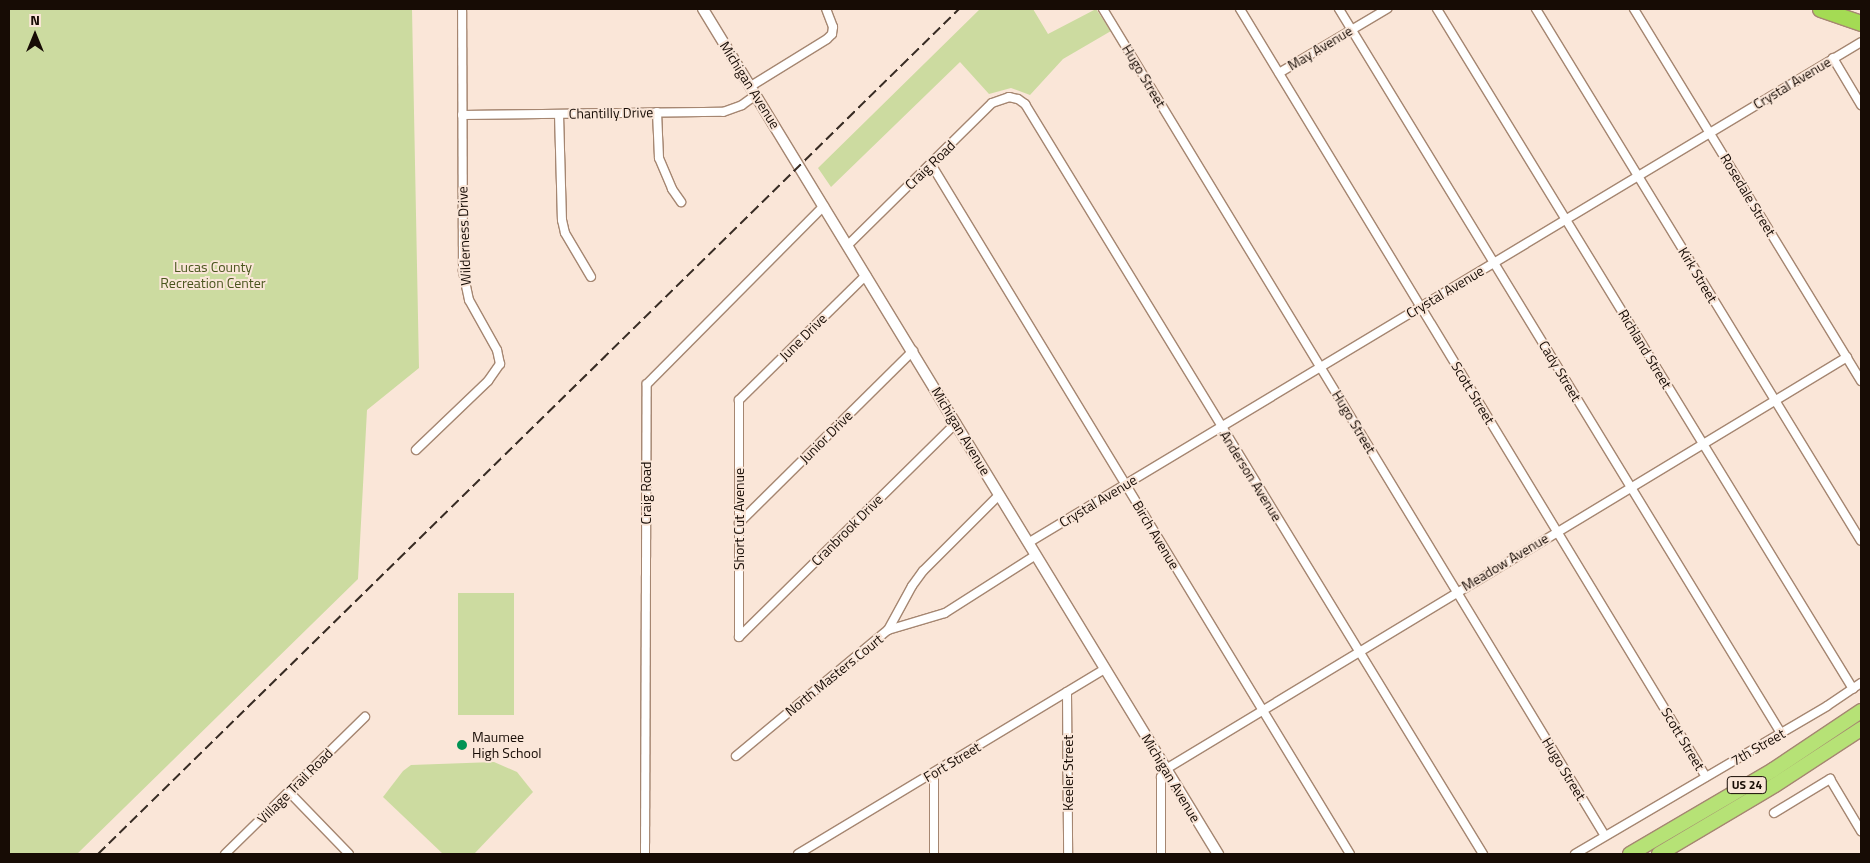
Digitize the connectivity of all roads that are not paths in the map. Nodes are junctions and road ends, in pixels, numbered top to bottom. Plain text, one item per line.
1 (462, 9) edge
2 (703, 9) edge
3 (826, 9) edge
4 (1103, 9) edge
5 (1240, 9) edge
6 (1339, 9) edge
7 (1387, 9) edge
8 (1437, 9) edge
9 (1537, 9) edge
10 (1634, 9) edge
11 (1820, 9) edge
12 (1861, 23) edge
13 (1352, 30) junction
14 (1861, 42) edge
15 (1833, 58) junction
16 (1279, 73) junction
17 (753, 91) junction
18 (1018, 99) joint
19 (1861, 105) edge
20 (657, 112) junction
21 (559, 114) junction
22 (462, 115) junction
23 (1710, 133) junction
24 (931, 164) junction
25 (1638, 176) junction
26 (681, 202) dead end
27 (824, 206) junction
28 (1566, 219) junction
29 (848, 245) junction
30 (1494, 262) junction
31 (866, 275) junction
32 (591, 277) dead end
33 (1421, 307) junction
34 (913, 351) junction
35 (1846, 357) junction
36 (1320, 367) junction
37 (1861, 381) edge
38 (739, 400) joint
39 (1775, 400) junction
40 (956, 423) junction
41 (1221, 427) junction
42 (1702, 443) junction
43 (416, 450) dead end
44 (1125, 484) junction
45 (1630, 486) junction
46 (1000, 495) junction
47 (739, 523) junction
48 (1557, 531) junction
49 (1861, 541) edge
50 (1028, 543) junction
51 (1036, 555) junction
52 (1457, 592) junction
53 (888, 630) junction
54 (738, 637) joint
55 (1359, 650) junction
56 (1105, 670) junction
57 (1861, 683) edge
58 (1853, 689) junction
59 (1067, 692) junction
60 (1262, 709) junction
61 (1861, 711) edge
62 (365, 717) dead end
63 (1861, 729) edge
64 (1781, 733) junction
65 (736, 756) dead end
66 (1166, 768) junction
67 (934, 773) junction
68 (1706, 777) junction
69 (289, 792) junction
70 (1774, 813) dead end
71 (1861, 831) edge
72 (1605, 836) junction
73 (225, 854) edge
74 (349, 854) edge
75 (645, 854) edge
76 (800, 854) edge
77 (934, 854) edge
78 (1068, 854) edge
79 (1161, 854) edge
80 (1218, 854) edge
81 (1350, 854) edge
82 (1482, 854) edge
83 (1575, 854) edge
84 (1630, 854) edge
85 (1659, 854) edge

1 - 22 street, Wilderness Drive
2 - 17 street, Michigan Avenue
3 - 17 street, Chantilly Drive
4 - 36 street, Hugo Street
5 - 16 street, Scott Street
6 - 13 street, Cady Street
7 - 13 street, May Avenue
8 - 28 street, Richland Street
9 - 25 street, Kirk Street
10 - 23 street, Rosedale Street
11 - 12 highway
13 - 16 street, May Avenue
13 - 30 street, Cady Street
14 - 15 street, Crystal Avenue
15 - 19 street
15 - 23 street, Crystal Avenue
16 - 33 street, Scott Street
17 - 20 street, Chantilly Drive
17 - 27 street, Michigan Avenue
18 - 24 street, Craig Road
18 - 41 street, Anderson Avenue
20 - 21 street, Chantilly Drive
20 - 26 street
21 - 22 street, Chantilly Drive
21 - 32 street
22 - 43 street, Wilderness Drive
23 - 25 street, Crystal Avenue
23 - 35 street, Rosedale Street
24 - 29 street, Craig Road
24 - 44 street, Birch Avenue
25 - 28 street, Crystal Avenue
25 - 39 street, Kirk Street
27 - 29 street, Michigan Avenue
27 - 75 street, Craig Road
28 - 30 street, Crystal Avenue
28 - 42 street, Richland Street
29 - 31 street, Michigan Avenue
30 - 33 street, Crystal Avenue
30 - 45 street, Cady Street
31 - 34 street, Michigan Avenue
31 - 38 street, June Drive
33 - 36 street, Crystal Avenue
33 - 48 street, Scott Street
34 - 40 street, Michigan Avenue
34 - 47 street, Junior Drive
35 - 37 street, Rosedale Street
35 - 39 street, Meadow Avenue
36 - 41 street, Crystal Avenue
36 - 52 street, Hugo Street
38 - 47 street, Short Cut Avenue
39 - 42 street, Meadow Avenue
39 - 49 street, Kirk Street
40 - 46 street, Michigan Avenue
40 - 54 street, Cranbrook Drive
41 - 44 street, Crystal Avenue
41 - 55 street, Anderson Avenue
42 - 45 street, Meadow Avenue
42 - 58 street, Richland Street
44 - 50 street, Crystal Avenue
44 - 60 street, Birch Avenue
45 - 48 street, Meadow Avenue
45 - 64 street, Cady Street
46 - 50 street, Michigan Avenue
46 - 53 street, North Masters Court
47 - 54 street, Short Cut Avenue
48 - 52 street, Meadow Avenue
48 - 68 street, Scott Street
50 - 51 street, Michigan Avenue
51 - 53 street
51 - 56 street, Michigan Avenue
52 - 55 street, Meadow Avenue
52 - 72 street, Hugo Street
53 - 65 street, North Masters Court
55 - 60 street, Meadow Avenue
55 - 82 street, Anderson Avenue
56 - 59 street, Fort Street
56 - 66 street, Michigan Avenue
57 - 58 street, 7th Street
58 - 64 street, 7th Street
59 - 67 street, Fort Street
59 - 78 street, Keeler Street
60 - 66 street, Meadow Avenue
60 - 81 street, Birch Avenue
61 - 84 highway, US 24
62 - 69 street, Village Trail Road
63 - 85 highway, US 24
64 - 68 street, 7th Street
66 - 79 street
66 - 80 street, Michigan Avenue
67 - 76 street, Fort Street
67 - 77 street
68 - 72 street, 7th Street
69 - 73 street, Village Trail Road
69 - 74 street
70 - 71 street
72 - 83 street, 7th Street

